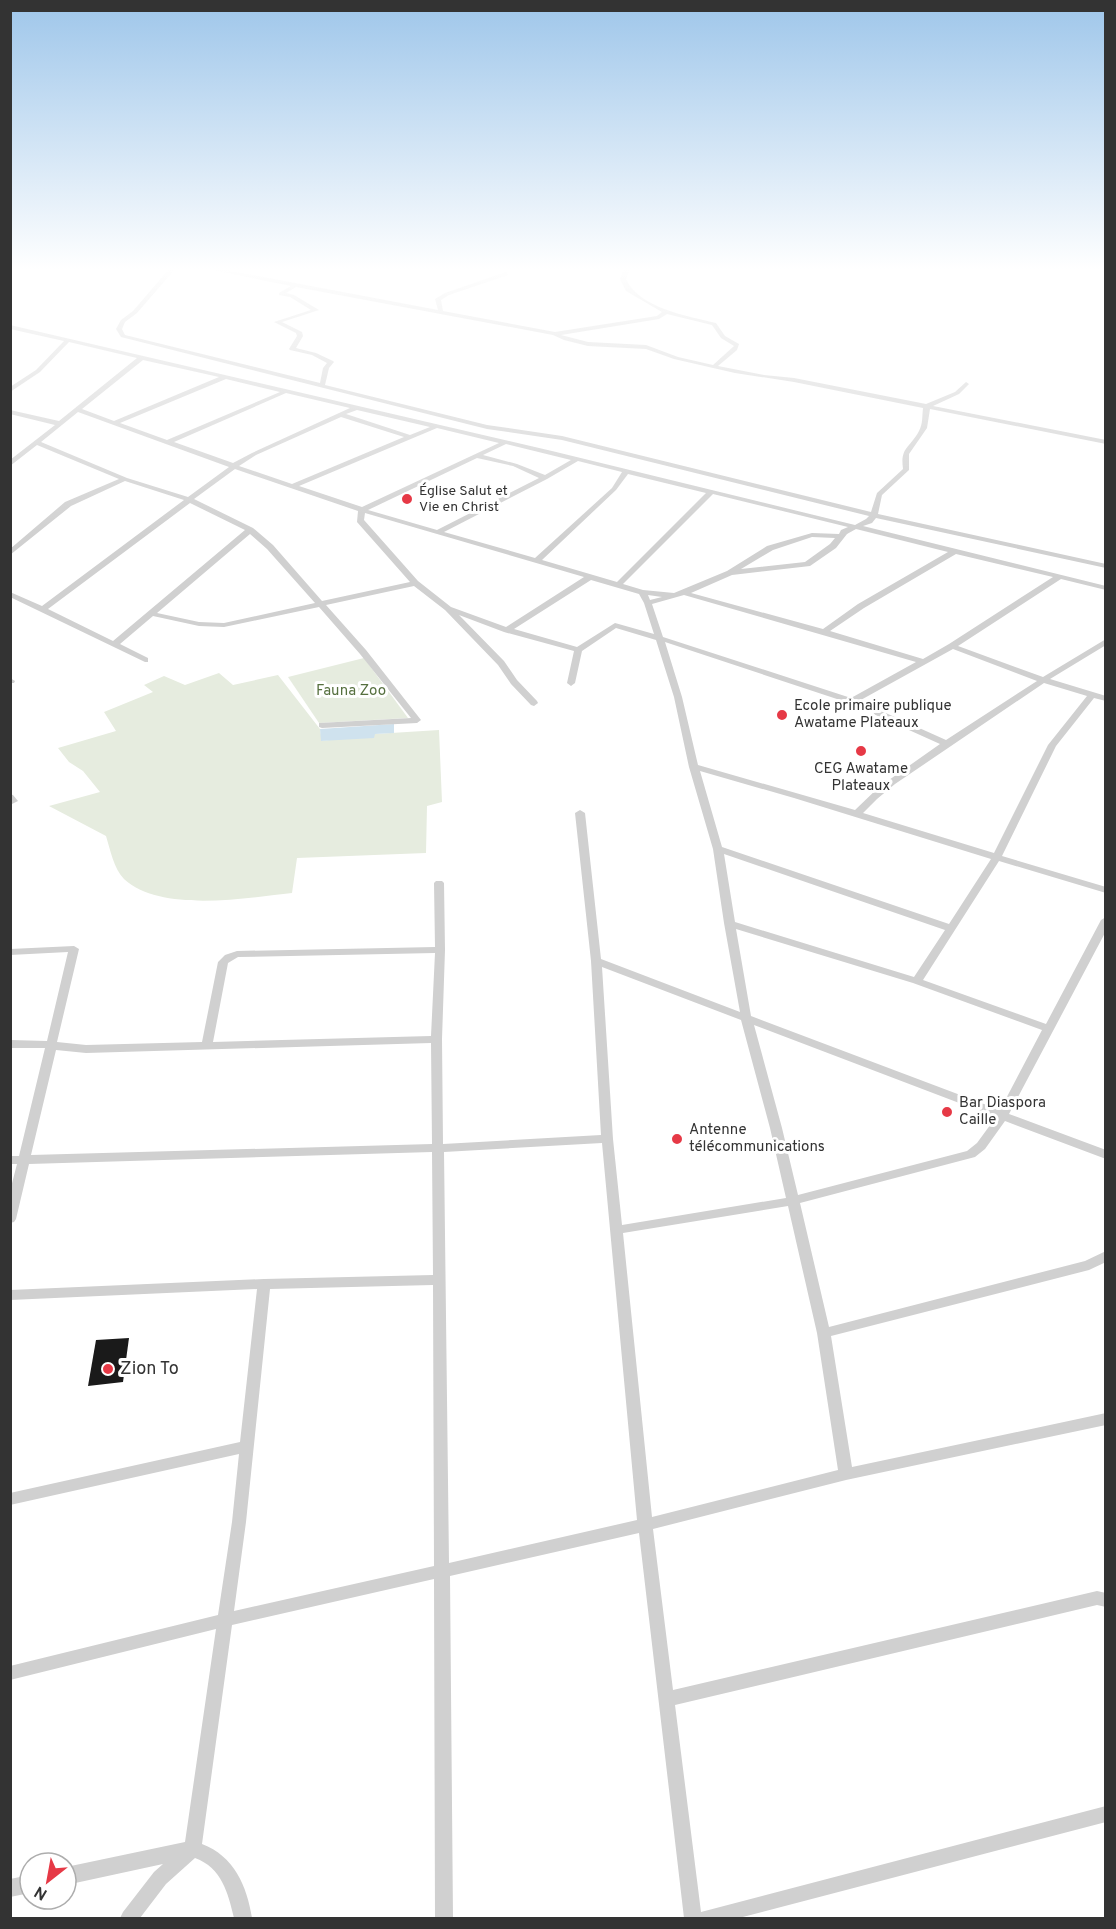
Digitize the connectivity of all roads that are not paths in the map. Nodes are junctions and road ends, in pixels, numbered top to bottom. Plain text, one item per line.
1 (50, 358) edge
2 (136, 358) edge
3 (211, 358) edge
4 (323, 358) edge
5 (683, 358) edge
6 (724, 358) edge
7 (140, 359) junction
8 (714, 367) junction
9 (225, 378) junction
10 (966, 384) dead end
11 (322, 386) junction
12 (10, 390) edge
13 (284, 392) junction
14 (927, 406) junction
15 (356, 408) junction
16 (78, 410) junction
17 (10, 412) edge
18 (341, 414) junction
19 (115, 423) junction
20 (61, 424) junction
21 (436, 427) junction
22 (529, 433) junction
23 (410, 437) junction
24 (168, 442) junction
25 (1106, 442) edge
26 (37, 443) junction
27 (505, 443) junction
28 (477, 456) junction
29 (575, 460) junction
30 (10, 464) edge
31 (234, 466) junction
32 (626, 472) junction
33 (544, 478) junction
34 (125, 479) junction
35 (293, 486) junction
36 (710, 493) junction
37 (190, 500) junction
38 (362, 510) junction
39 (874, 515) junction
40 (852, 528) junction
41 (250, 530) junction
42 (438, 532) junction
43 (839, 536) junction
44 (10, 541) edge
45 (23, 543) junction
46 (953, 552) junction
47 (10, 553) edge
48 (538, 560) junction
49 (1106, 566) edge
50 (730, 573) junction
51 (590, 577) junction
52 (1059, 577) junction
53 (415, 583) junction
54 (618, 585) junction
55 (1106, 588) edge
56 (642, 592) junction
57 (10, 594) edge
58 (679, 595) junction
59 (317, 603) junction
60 (648, 603) junction
61 (448, 608) junction
62 (43, 609) junction
63 (152, 614) junction
64 (507, 630) junction
65 (824, 632) junction
66 (659, 638) junction
67 (1106, 641) edge
68 (114, 645) junction
69 (952, 646) junction
70 (578, 650) junction
71 (145, 660) dead end
72 (921, 661) junction
73 (1043, 680) junction
74 (571, 683) dead end
75 (1091, 696) junction
76 (1106, 699) edge
77 (852, 701) junction
78 (534, 703) dead end
79 (321, 725) dead end
80 (947, 744) junction
81 (694, 767) junction
82 (10, 797) edge
83 (10, 802) edge
84 (580, 813) dead end
85 (857, 814) junction
86 (718, 849) junction
87 (996, 859) junction
88 (439, 883) dead end
89 (1106, 890) edge
90 (1106, 920) edge
91 (729, 923) junction
92 (950, 928) junction
93 (440, 950) junction
94 (10, 952) edge
95 (596, 961) junction
96 (917, 981) junction
97 (746, 1017) junction
98 (1047, 1028) junction
99 (436, 1038) junction
100 (10, 1044) edge
101 (207, 1044) junction
102 (53, 1046) junction
103 (1002, 1118) junction
104 (607, 1139) junction
105 (437, 1148) junction
106 (1106, 1155) edge
107 (26, 1159) junction
108 (10, 1160) edge
109 (792, 1201) junction
110 (10, 1219) edge
111 (616, 1230) junction
112 (1106, 1256) edge
113 (439, 1280) junction
114 (264, 1284) junction
115 (10, 1295) edge
116 (824, 1334) junction
117 (1106, 1419) edge
118 (245, 1447) junction
119 (846, 1474) junction
120 (10, 1499) edge
121 (645, 1525) junction
122 (442, 1570) junction
123 (1106, 1600) edge
124 (225, 1620) junction
125 (10, 1673) edge
126 (668, 1699) junction
127 (1106, 1814) edge
128 (194, 1849) junction
129 (78, 1873) edge
130 (129, 1918) edge
131 (243, 1918) edge
132 (444, 1918) edge
133 (693, 1918) edge
134 (707, 1918) edge

1 - 12 street
2 - 7 street
3 - 11 street
4 - 11 street
5 - 8 street
6 - 8 street
7 - 9 street
7 - 16 street
8 - 14 street
9 - 13 street
9 - 19 street
10 - 14 street
11 - 22 street
13 - 15 street
13 - 24 street
14 - 25 street
14 - 39 street
15 - 18 street
15 - 21 street
16 - 19 street
16 - 20 street
17 - 20 street
18 - 23 street
18 - 31 street
19 - 24 street
20 - 26 street
21 - 23 street
21 - 27 street
22 - 27 street
22 - 39 street
23 - 35 street
24 - 31 street
26 - 30 street
26 - 34 street
27 - 28 street
27 - 29 street
28 - 33 street
28 - 38 street
29 - 32 street
29 - 33 street
31 - 35 street
31 - 37 street
32 - 36 street
32 - 48 street
33 - 42 street
34 - 37 street
34 - 45 street
35 - 38 street
36 - 40 street
36 - 54 street
37 - 41 street
37 - 62 street
38 - 42 street
38 - 53 street
39 - 40 street
39 - 49 street
40 - 43 street
40 - 46 street
41 - 59 street
41 - 63 street
42 - 48 street
43 - 50 street
43 - 50 street
44 - 45 street
45 - 47 street
46 - 52 street
46 - 65 street
48 - 51 street
50 - 58 street
51 - 54 street
51 - 64 street
52 - 55 street
52 - 69 street
53 - 59 street
53 - 61 street
54 - 56 street
56 - 58 street
56 - 60 street
57 - 62 street
58 - 60 street
58 - 65 street
59 - 63 street
59 - 79 street
60 - 66 street
61 - 64 street
61 - 78 street
62 - 68 street
63 - 68 street
64 - 70 street
65 - 72 street
66 - 70 street
66 - 77 street
66 - 81 street
67 - 73 street
68 - 71 street
69 - 72 street
69 - 73 street
70 - 74 street
72 - 77 street
73 - 75 street
73 - 80 street
75 - 76 street
75 - 87 street
77 - 80 street
80 - 85 street
81 - 85 street
81 - 86 street
82 - 83 street
84 - 95 street
85 - 87 street
86 - 91 street
86 - 92 street
87 - 89 street
87 - 92 street
88 - 93 street
90 - 98 street
91 - 96 street
91 - 97 street
92 - 96 street
93 - 99 street
93 - 101 street
94 - 102 street
95 - 97 street
95 - 104 street
96 - 98 street
97 - 103 street
97 - 109 street
98 - 103 street
99 - 101 street
99 - 105 street
100 - 102 street
101 - 102 street
102 - 107 street
103 - 106 street
103 - 109 street
104 - 105 street
104 - 111 street
105 - 107 street
105 - 113 street
107 - 108 street
107 - 110 street
109 - 111 street
109 - 116 street
111 - 121 street
112 - 116 street
113 - 114 street
113 - 122 street
114 - 115 street
114 - 118 street
116 - 119 street
117 - 119 street
118 - 120 street
118 - 124 street
119 - 121 street
121 - 122 street
121 - 126 street
122 - 124 street
122 - 132 street
123 - 126 street
124 - 125 street
124 - 128 street
126 - 133 street
127 - 134 street
128 - 129 street
128 - 130 street
128 - 131 street

